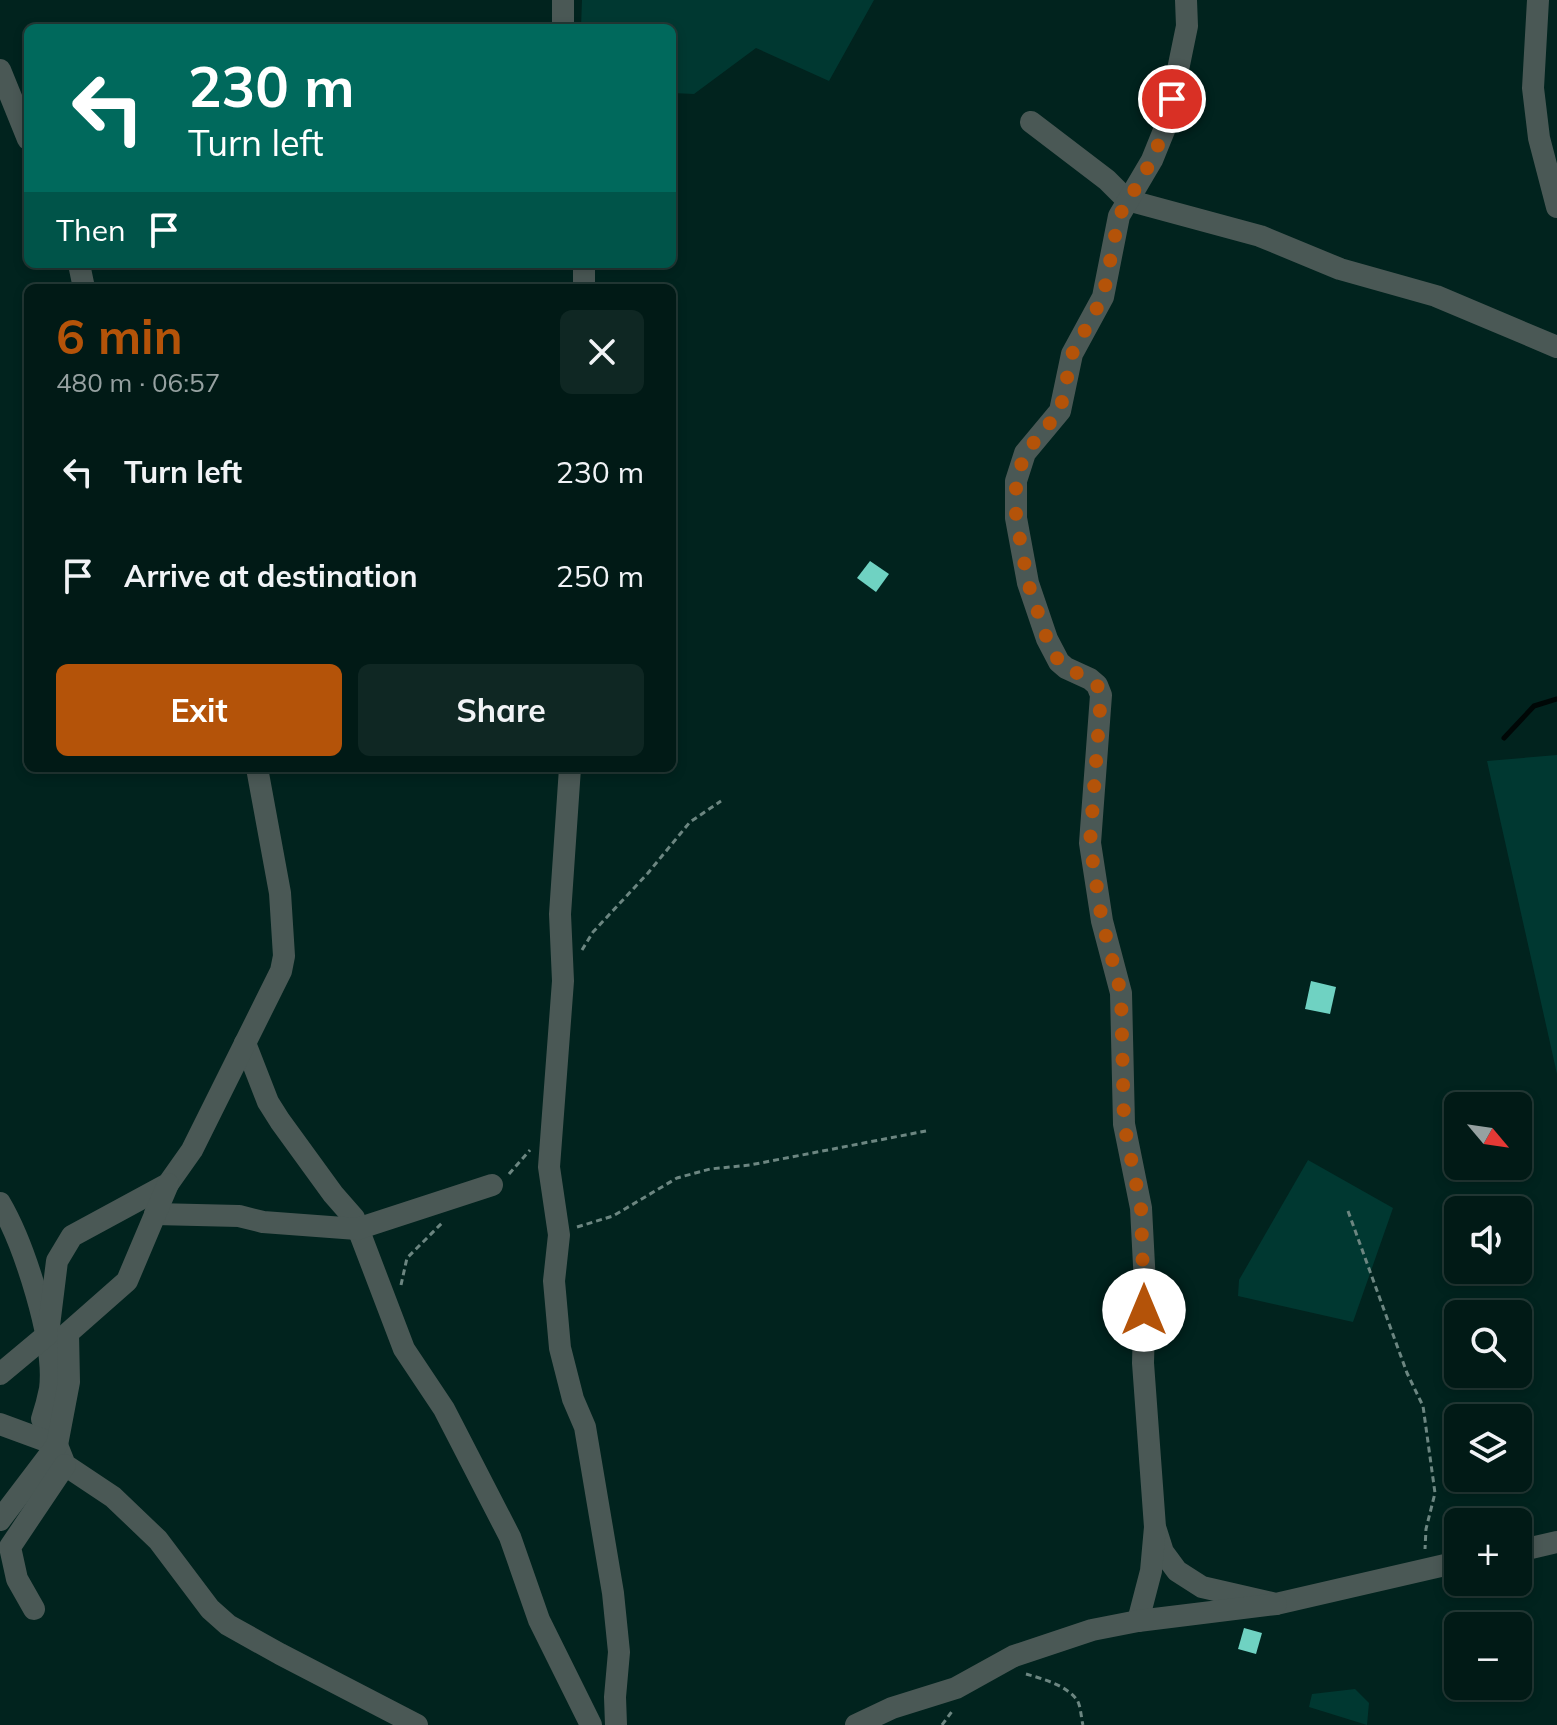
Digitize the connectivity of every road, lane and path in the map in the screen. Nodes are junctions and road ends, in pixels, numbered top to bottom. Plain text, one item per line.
1 (563, 0) edge
2 (1186, 0) edge
3 (1538, 0) edge
4 (563, 24) edge
5 (0, 70) edge
6 (1031, 122) dead end
7 (24, 129) edge
8 (1127, 200) junction
9 (1557, 207) edge
10 (1557, 347) edge
11 (258, 772) edge
12 (570, 772) edge
13 (721, 801) dead end
14 (563, 981) junction
15 (245, 1043) junction
16 (926, 1131) dead end
17 (168, 1184) junction
18 (492, 1185) dead end
19 (0, 1203) edge
20 (1348, 1211) dead end
21 (155, 1214) junction
22 (357, 1229) junction
23 (559, 1235) junction
24 (48, 1334) junction
25 (0, 1374) edge
26 (0, 1424) edge
27 (61, 1455) junction
28 (0, 1520) edge
29 (1155, 1527) junction
30 (1557, 1542) edge
31 (1532, 1548) edge
32 (1444, 1565) edge
33 (1424, 1569) junction
34 (1276, 1604) junction
35 (34, 1609) dead end
36 (1138, 1621) junction
37 (1020, 1673) dead end
38 (957, 1705) dead end
39 (417, 1725) edge
40 (591, 1725) edge
41 (616, 1725) edge
42 (856, 1725) edge
43 (942, 1725) edge
44 (1083, 1725) edge

1 - 4 street
2 - 8 street
3 - 9 street
5 - 7 street
6 - 8 street
8 - 10 street
8 - 29 street
11 - 15 street
12 - 14 street
13 - 14 path
14 - 23 street
15 - 17 street
15 - 22 street
16 - 23 path
17 - 21 street
17 - 24 street
18 - 22 street
19 - 24 street
20 - 33 path
21 - 22 street
21 - 27 street
22 - 40 street
23 - 41 street
24 - 25 street
24 - 27 street
26 - 27 street
27 - 28 street
27 - 35 street
27 - 39 street
29 - 34 street
29 - 36 street
30 - 31 street
32 - 33 street
33 - 34 street
34 - 36 street
36 - 42 street
37 - 44 path
38 - 43 path

